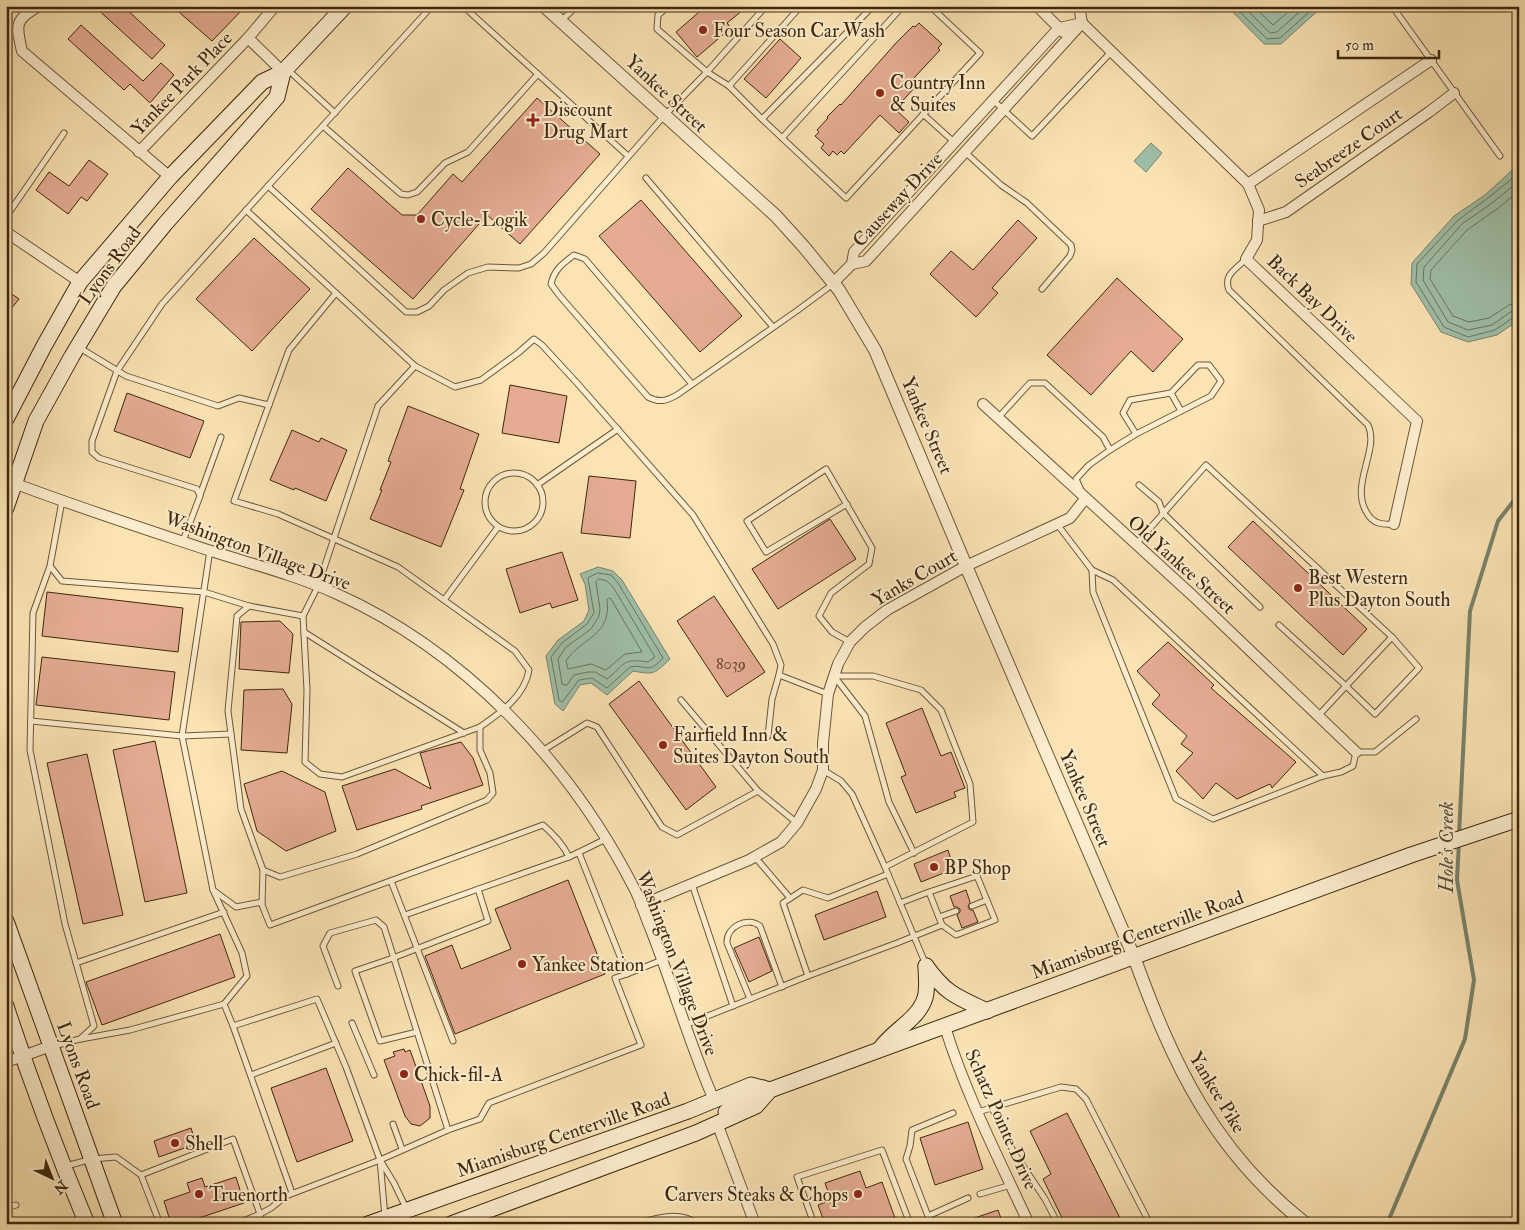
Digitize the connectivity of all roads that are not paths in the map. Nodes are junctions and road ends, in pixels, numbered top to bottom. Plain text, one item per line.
1 (39, 6) edge
2 (275, 6) edge
3 (345, 6) edge
4 (432, 6) edge
5 (463, 6) edge
6 (544, 6) edge
7 (577, 6) edge
8 (670, 6) edge
9 (766, 6) edge
10 (801, 6) edge
11 (873, 6) edge
12 (903, 6) edge
13 (930, 6) edge
14 (1037, 6) edge
15 (1079, 6) edge
16 (1392, 6) edge
17 (561, 21) junction
18 (1082, 23) junction
19 (1059, 28) junction
20 (248, 38) junction
21 (1069, 38) junction
22 (1112, 51) junction
23 (1430, 60) junction
24 (284, 70) junction
25 (707, 72) junction
26 (538, 74) junction
27 (729, 86) junction
28 (1454, 92) junction
29 (992, 100) junction
30 (1003, 110) junction
31 (335, 113) junction
32 (923, 114) junction
33 (664, 116) junction
34 (762, 120) junction
35 (323, 126) junction
36 (64, 133) dead end
37 (782, 138) junction
38 (954, 142) junction
39 (139, 152) junction
40 (965, 152) junction
41 (628, 156) junction
42 (1500, 156) dead end
43 (170, 177) junction
44 (646, 178) dead end
45 (1248, 184) junction
46 (268, 186) junction
47 (246, 210) junction
48 (6, 217) edge
49 (1258, 221) junction
50 (6, 232) edge
51 (1246, 259) junction
52 (852, 264) junction
53 (80, 282) junction
54 (833, 283) junction
55 (1042, 289) dead end
56 (336, 293) junction
57 (773, 327) junction
58 (78, 347) junction
59 (416, 366) junction
60 (117, 371) junction
61 (692, 384) junction
62 (1171, 393) junction
63 (983, 404) dead end
64 (269, 405) junction
65 (1181, 411) junction
66 (998, 418) junction
67 (6, 419) edge
68 (618, 429) junction
69 (1136, 434) junction
70 (221, 437) dead end
71 (1110, 450) junction
72 (10, 481) edge
73 (537, 485) junction
74 (1139, 485) dead end
75 (200, 496) junction
76 (1085, 499) junction
77 (62, 500) junction
78 (846, 504) junction
79 (6, 508) edge
80 (1163, 514) junction
81 (1057, 524) junction
82 (1394, 524) joint
83 (498, 527) junction
84 (334, 539) junction
85 (182, 541) junction
86 (1135, 544) junction
87 (210, 550) junction
88 (50, 566) junction
89 (966, 566) junction
90 (1092, 570) junction
91 (318, 586) junction
92 (204, 592) junction
93 (444, 600) junction
94 (250, 606) junction
95 (1260, 607) dead end
96 (303, 616) junction
97 (1279, 625) dead end
98 (304, 632) junction
99 (1392, 637) junction
100 (850, 642) junction
101 (779, 675) junction
102 (834, 676) junction
103 (1346, 686) junction
104 (828, 694) junction
105 (681, 700) dead end
106 (504, 710) junction
107 (1319, 715) junction
108 (1416, 719) dead end
109 (31, 721) junction
110 (480, 727) junction
111 (464, 733) junction
112 (231, 734) junction
113 (182, 736) junction
114 (768, 736) dead end
115 (542, 751) junction
116 (1356, 752) junction
117 (824, 770) junction
118 (1322, 776) junction
119 (758, 791) junction
120 (1519, 819) edge
121 (797, 823) junction
122 (606, 839) junction
123 (914, 852) junction
124 (579, 853) junction
125 (569, 857) junction
126 (754, 857) junction
127 (885, 867) junction
128 (263, 870) junction
129 (888, 874) junction
130 (391, 881) junction
131 (692, 884) junction
132 (478, 889) junction
133 (213, 890) junction
134 (929, 892) junction
135 (790, 898) junction
136 (987, 900) junction
137 (262, 902) junction
138 (900, 903) junction
139 (641, 905) junction
140 (972, 906) dead end
141 (956, 911) dead end
142 (224, 912) junction
143 (405, 915) junction
144 (939, 917) junction
145 (6, 921) edge
146 (942, 925) junction
147 (913, 936) junction
148 (416, 948) junction
149 (1134, 957) junction
150 (393, 958) junction
151 (662, 960) junction
152 (76, 963) junction
153 (926, 966) junction
154 (626, 974) junction
155 (808, 976) junction
156 (338, 986) dead end
157 (782, 986) junction
158 (750, 999) junction
159 (224, 1004) junction
160 (6, 1006) edge
161 (733, 1006) junction
162 (987, 1011) junction
163 (352, 1023) dead end
164 (686, 1025) junction
165 (234, 1026) junction
166 (945, 1026) junction
167 (417, 1032) junction
168 (80, 1039) junction
169 (453, 1041) dead end
170 (336, 1043) junction
171 (51, 1046) junction
172 (878, 1052) junction
173 (23, 1058) junction
174 (6, 1062) edge
175 (251, 1075) junction
176 (374, 1075) dead end
177 (767, 1089) junction
178 (714, 1100) junction
179 (992, 1108) junction
180 (978, 1112) junction
181 (953, 1113) dead end
182 (717, 1123) junction
183 (393, 1124) dead end
184 (448, 1130) junction
185 (675, 1140) junction
186 (402, 1149) junction
187 (92, 1159) junction
188 (380, 1160) junction
189 (63, 1167) junction
190 (141, 1175) junction
191 (1011, 1185) junction
192 (292, 1193) junction
193 (980, 1194) dead end
194 (968, 1198) dead end
195 (16, 1205) dead end
196 (6, 1208) edge
197 (260, 1214) junction
198 (665, 1216) junction
199 (928, 1216) junction
200 (406, 1217) edge
201 (388, 1221) edge
202 (87, 1224) edge
203 (115, 1224) edge
204 (160, 1224) edge
205 (236, 1224) edge
206 (259, 1224) edge
207 (368, 1224) edge
208 (451, 1224) edge
209 (636, 1224) edge
210 (668, 1224) edge
211 (698, 1224) edge
212 (755, 1224) edge
213 (814, 1224) edge
214 (910, 1224) edge
215 (930, 1224) edge
216 (1029, 1224) edge
217 (1058, 1224) edge
218 (1150, 1224) edge
219 (1306, 1224) edge

1 - 39 street, Yankee Park Place
2 - 20 street, Yankee Park Place
3 - 24 main road, Lyons Road
4 - 31 lane
5 - 26 lane
6 - 17 street, Yankee Street
7 - 17 lane
8 - 25 lane
9 - 25 lane
10 - 27 lane
11 - 34 lane
12 - 37 lane
13 - 32 lane
14 - 19 street
15 - 18 street
16 - 23 lane
17 - 33 street, Yankee Street
18 - 19 street
18 - 21 street, Causeway Drive
18 - 22 street, Back Bay Drive
19 - 21 street
19 - 29 street, Causeway Drive
20 - 24 street, Yankee Park Place
20 - 39 street, Yankee Park Place
21 - 30 street, Causeway Drive
22 - 30 lane
22 - 45 street, Back Bay Drive
23 - 28 lane
23 - 45 street, Seabreeze Court
24 - 31 lane
24 - 43 main road, Lyons Road
24 - 58 main road, Lyons Road
25 - 27 lane
25 - 33 lane
26 - 35 lane
26 - 41 lane
27 - 34 lane
28 - 42 lane
28 - 49 street, Seabreeze Court
29 - 30 lane
29 - 38 street, Causeway Drive
30 - 40 street, Causeway Drive
31 - 35 lane
32 - 37 lane
32 - 38 lane
33 - 41 lane
33 - 54 street, Yankee Street
34 - 37 lane
35 - 46 lane
36 - 48 lane
38 - 40 street, Causeway Drive
38 - 52 street, Causeway Drive
39 - 43 street, Yankee Park Place
40 - 52 street, Causeway Drive
40 - 55 lane
41 - 46 lane
43 - 53 main road, Lyons Road
44 - 57 lane
45 - 49 street, Back Bay Drive
46 - 47 lane
47 - 56 lane
47 - 60 lane
49 - 51 street, Back Bay Drive
50 - 53 street
51 - 82 street, Back Bay Drive
51 - 82 lane
52 - 54 street, Causeway Drive
53 - 67 main road, Lyons Road
54 - 57 lane
54 - 89 street, Yankee Street
56 - 59 lane
56 - 64 lane
57 - 61 lane
58 - 60 lane
58 - 72 main road, Lyons Road
59 - 68 lane
59 - 84 lane
60 - 64 lane
60 - 75 lane
61 - 61 lane
62 - 65 lane
62 - 65 lane
62 - 69 lane
63 - 66 street, Old Yankee Street
64 - 84 lane
65 - 69 lane
66 - 71 lane
66 - 76 street, Old Yankee Street
68 - 73 lane
68 - 101 lane
69 - 71 lane
70 - 75 lane
71 - 76 lane
72 - 77 street, Washington Village Drive
72 - 79 main road, Lyons Road
73 - 83 lane
73 - 83 lane
74 - 80 lane
75 - 85 lane
76 - 81 street, Yanks Court
76 - 86 street, Old Yankee Street
77 - 85 street, Washington Village Drive
77 - 88 lane
78 - 78 lane
78 - 100 lane
80 - 86 lane
80 - 95 lane
80 - 99 lane
81 - 89 street, Yanks Court
81 - 90 lane
83 - 93 lane
84 - 91 lane
84 - 93 lane
85 - 87 street, Washington Village Drive
86 - 107 street, Old Yankee Street
87 - 91 street, Washington Village Drive
87 - 92 lane
88 - 92 lane
88 - 109 lane
89 - 100 street, Yanks Court
89 - 149 street, Yankee Street
90 - 118 lane
90 - 118 lane
91 - 96 lane
91 - 106 street, Washington Village Drive
92 - 94 lane
92 - 113 lane
93 - 106 lane
94 - 96 lane
94 - 112 lane
96 - 98 lane
97 - 103 lane
98 - 111 lane
98 - 111 lane
99 - 103 lane
99 - 103 lane
100 - 102 street, Yanks Court
101 - 104 lane
101 - 114 lane
102 - 104 street, Yanks Court
102 - 123 lane
102 - 123 lane
103 - 107 lane
104 - 117 street, Yanks Court
105 - 119 lane
106 - 110 lane
106 - 115 street, Washington Village Drive
107 - 116 street, Old Yankee Street
108 - 116 lane
109 - 113 lane
109 - 152 lane
110 - 111 lane
110 - 128 lane
112 - 113 lane
112 - 128 lane
113 - 133 lane
115 - 119 lane
115 - 122 street, Washington Village Drive
116 - 118 lane
117 - 121 street, Yanks Court
117 - 127 lane
119 - 121 lane
120 - 149 main road, Miamisburg Centerville Road
121 - 126 street, Yanks Court
122 - 124 lane
122 - 139 street, Washington Village Drive
123 - 127 lane
124 - 125 lane
124 - 154 lane
125 - 130 lane
125 - 132 lane
126 - 131 street, Yanks Court
126 - 135 lane
127 - 129 lane
128 - 137 lane
129 - 135 lane
129 - 138 lane
130 - 137 lane
130 - 143 lane
131 - 139 street, Yanks Court
131 - 161 lane
132 - 143 lane
132 - 148 lane
133 - 137 lane
133 - 142 lane
134 - 136 lane
134 - 138 lane
134 - 144 lane
135 - 155 lane
136 - 140 lane
136 - 146 lane
138 - 147 lane
139 - 151 street, Washington Village Drive
141 - 144 lane
142 - 152 lane
142 - 159 lane
143 - 148 lane
144 - 146 lane
145 - 171 main road, Lyons Road
146 - 147 lane
147 - 153 lane
147 - 155 lane
148 - 150 lane
148 - 169 lane
149 - 162 main road, Miamisburg Centerville Road
149 - 219 street, Yankee Pike
150 - 156 lane
150 - 167 lane
150 - 167 lane
151 - 154 lane
151 - 164 street, Washington Village Drive
152 - 168 lane
153 - 162 main road
153 - 172 main road
154 - 184 lane
155 - 157 lane
157 - 158 lane
157 - 158 lane
158 - 161 lane
159 - 165 lane
159 - 168 lane
160 - 173 main road
161 - 164 lane
162 - 166 main road, Miamisburg Centerville Road
163 - 176 lane
164 - 178 street, Washington Village Drive
165 - 170 lane
165 - 175 lane
166 - 172 main road, Miamisburg Centerville Road
166 - 180 street, Schatz Pointe Drive
167 - 184 lane
168 - 171 lane
170 - 175 lane
170 - 188 lane
171 - 173 street
171 - 187 main road, Lyons Road
172 - 177 main road, Miamisburg Centerville Road
173 - 174 street
173 - 189 main road
175 - 192 lane
177 - 178 main road, Miamisburg Centerville Road
177 - 182 main road, Miamisburg Centerville Road
178 - 185 main road
178 - 200 main road, Miamisburg Centerville Road
179 - 180 lane
179 - 217 lane
179 - 218 lane
180 - 191 street, Schatz Pointe Drive
181 - 199 lane
182 - 185 main road, Miamisburg Centerville Road
182 - 212 street
183 - 186 lane
184 - 186 lane
185 - 208 main road, Miamisburg Centerville Road
186 - 188 lane
187 - 189 lane
187 - 190 lane
187 - 203 main road, Lyons Road
188 - 192 lane
188 - 200 lane
188 - 201 lane
189 - 202 main road
190 - 197 lane
190 - 204 lane
191 - 193 lane
191 - 216 street, Schatz Pointe Drive
192 - 197 lane
194 - 199 lane
195 - 196 lane
197 - 205 lane
197 - 206 lane
198 - 209 lane
198 - 210 lane
198 - 211 lane
199 - 215 lane
200 - 201 main road, Miamisburg Centerville Road
201 - 207 main road, Miamisburg Centerville Road
213 - 214 lane

